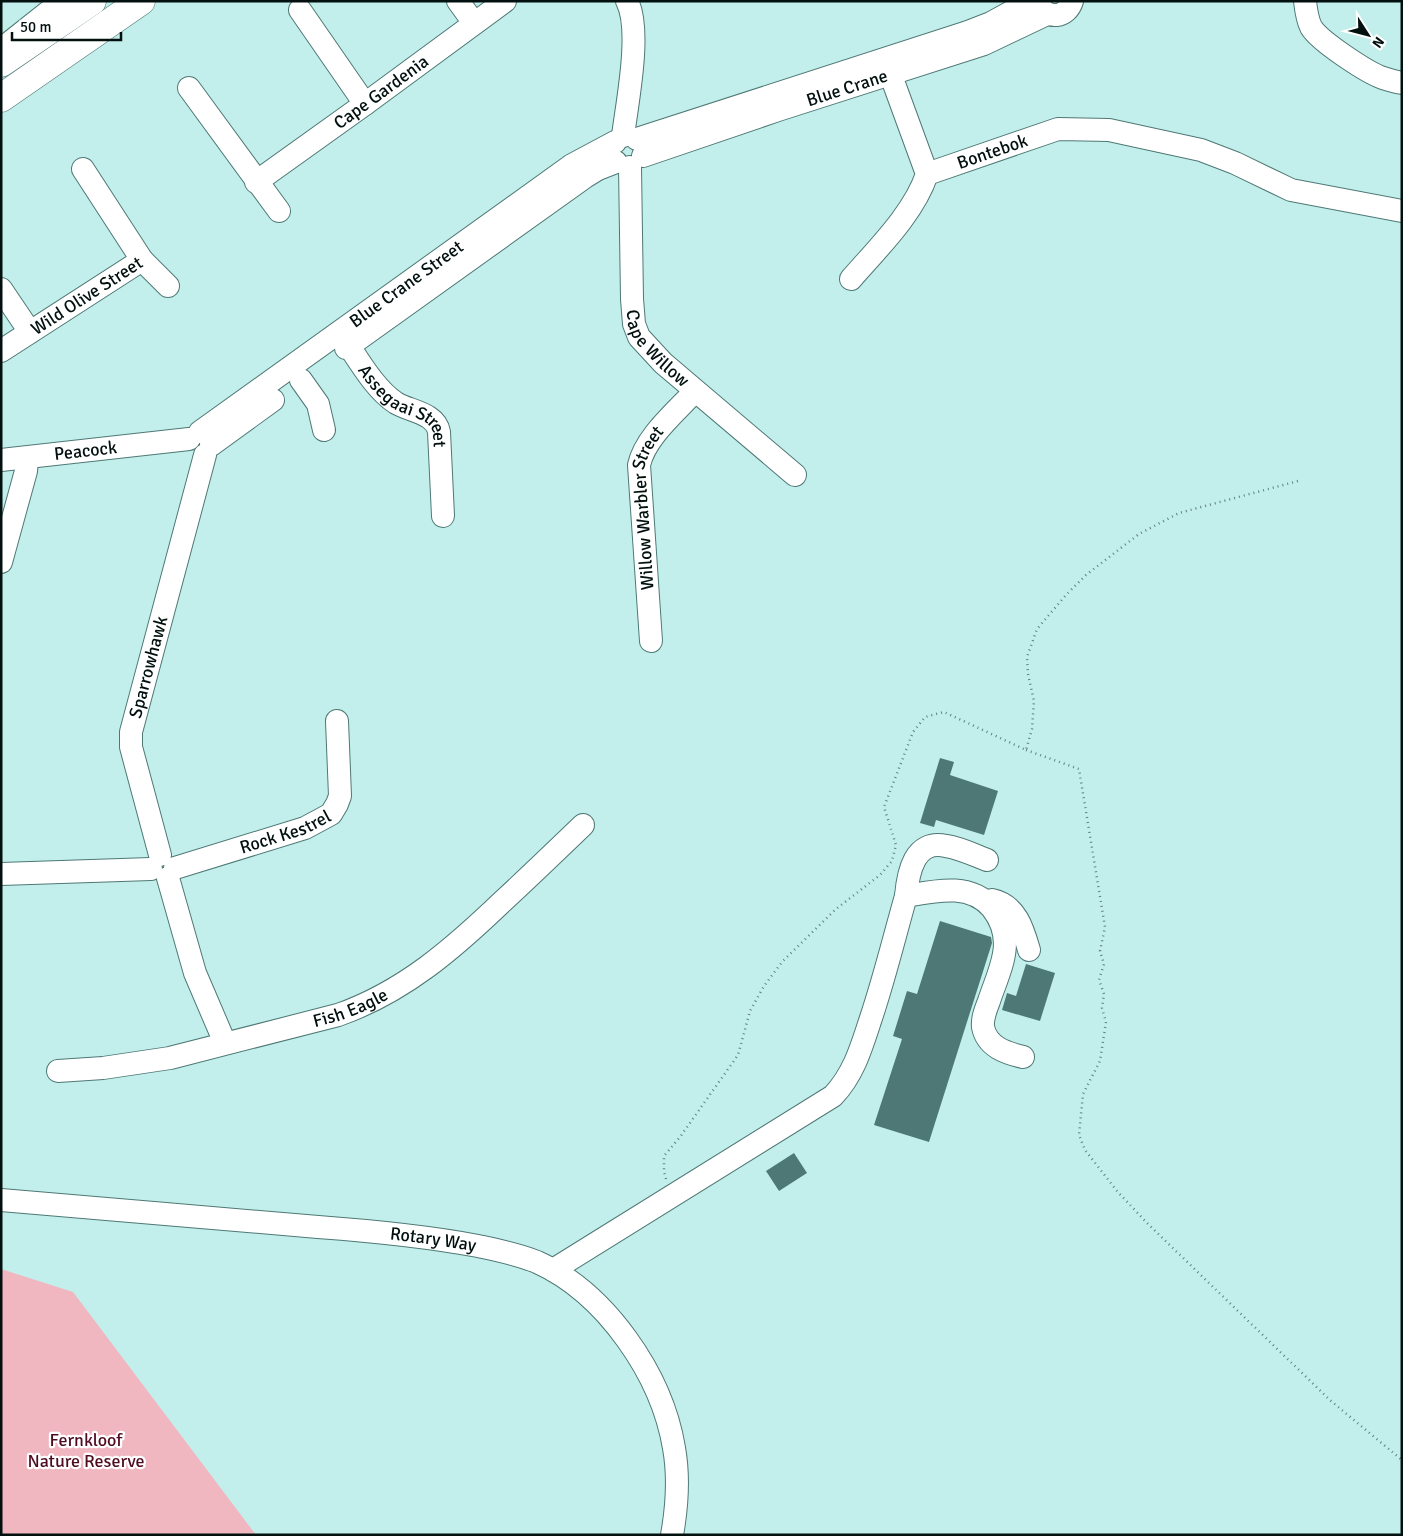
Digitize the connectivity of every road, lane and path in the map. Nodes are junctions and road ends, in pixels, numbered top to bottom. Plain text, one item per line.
1 (62, 1) edge
2 (92, 1) edge
3 (140, 1) edge
4 (458, 1) edge
5 (505, 1) edge
6 (627, 1) edge
7 (1072, 1) edge
8 (1305, 1) edge
9 (1039, 6) edge
10 (300, 10) dead end
11 (474, 23) junction
12 (1, 49) edge
13 (1, 63) edge
14 (888, 67) junction
15 (1402, 83) edge
16 (189, 88) dead end
17 (1, 98) edge
18 (365, 104) junction
19 (628, 150) junction
20 (83, 169) dead end
21 (926, 174) junction
22 (256, 182) junction
23 (279, 210) dead end
24 (1402, 211) edge
25 (142, 260) junction
26 (851, 279) dead end
27 (168, 286) dead end
28 (1, 290) edge
29 (30, 332) junction
30 (345, 339) junction
31 (1, 351) edge
32 (301, 380) junction
33 (695, 391) junction
34 (324, 430) dead end
35 (194, 445) junction
36 (27, 458) junction
37 (1, 460) edge
38 (795, 475) dead end
39 (1298, 481) dead end
40 (443, 516) dead end
41 (1, 562) edge
42 (651, 641) dead end
43 (337, 721) dead end
44 (1026, 750) junction
45 (583, 825) dead end
46 (987, 860) dead end
47 (164, 868) junction
48 (1, 874) edge
49 (906, 896) junction
50 (982, 899) junction
51 (1029, 950) dead end
52 (225, 1043) junction
53 (1023, 1058) dead end
54 (58, 1071) dead end
55 (670, 1198) junction
56 (1, 1200) edge
57 (553, 1270) junction
58 (1402, 1460) edge
59 (672, 1535) edge

1 - 12 street
2 - 13 main road
3 - 17 main road
4 - 11 street
5 - 11 street, Cape Gardenia
6 - 19 street, Cape Willow
7 - 9 street, Blue Crane
8 - 15 street
9 - 14 street, Blue Crane
10 - 18 street
11 - 18 street, Cape Gardenia
14 - 19 street, Blue Crane
14 - 21 street
16 - 22 street
18 - 22 street, Cape Gardenia
19 - 30 street, Blue Crane Street
19 - 33 street, Cape Willow
20 - 25 street
21 - 24 street, Bontebok
21 - 26 street
22 - 23 street
25 - 27 street, Wild Olive Street
25 - 29 street, Wild Olive Street
28 - 29 street
29 - 31 street, Wild Olive Street
30 - 32 street, Blue Crane Street
30 - 35 street, Blue Crane Street
30 - 40 street, Assegaai Street
32 - 34 street
32 - 35 street, Blue Crane Street
33 - 38 street, Cape Willow
33 - 42 street, Willow Warbler Street
35 - 36 street, Peacock
35 - 47 street, Sparrowhawk
36 - 37 street, Peacock
36 - 41 street
39 - 44 path
43 - 47 street, Rock Kestrel
44 - 55 path
44 - 58 path
45 - 52 street, Fish Eagle
46 - 49 street
47 - 48 street, Rock Kestrel
47 - 52 street, Sparrowhawk
49 - 50 street
49 - 55 street
50 - 51 street
50 - 53 street
52 - 54 street, Fish Eagle
55 - 57 street
56 - 57 street, Rotary Way
57 - 59 street, Rotary Way

